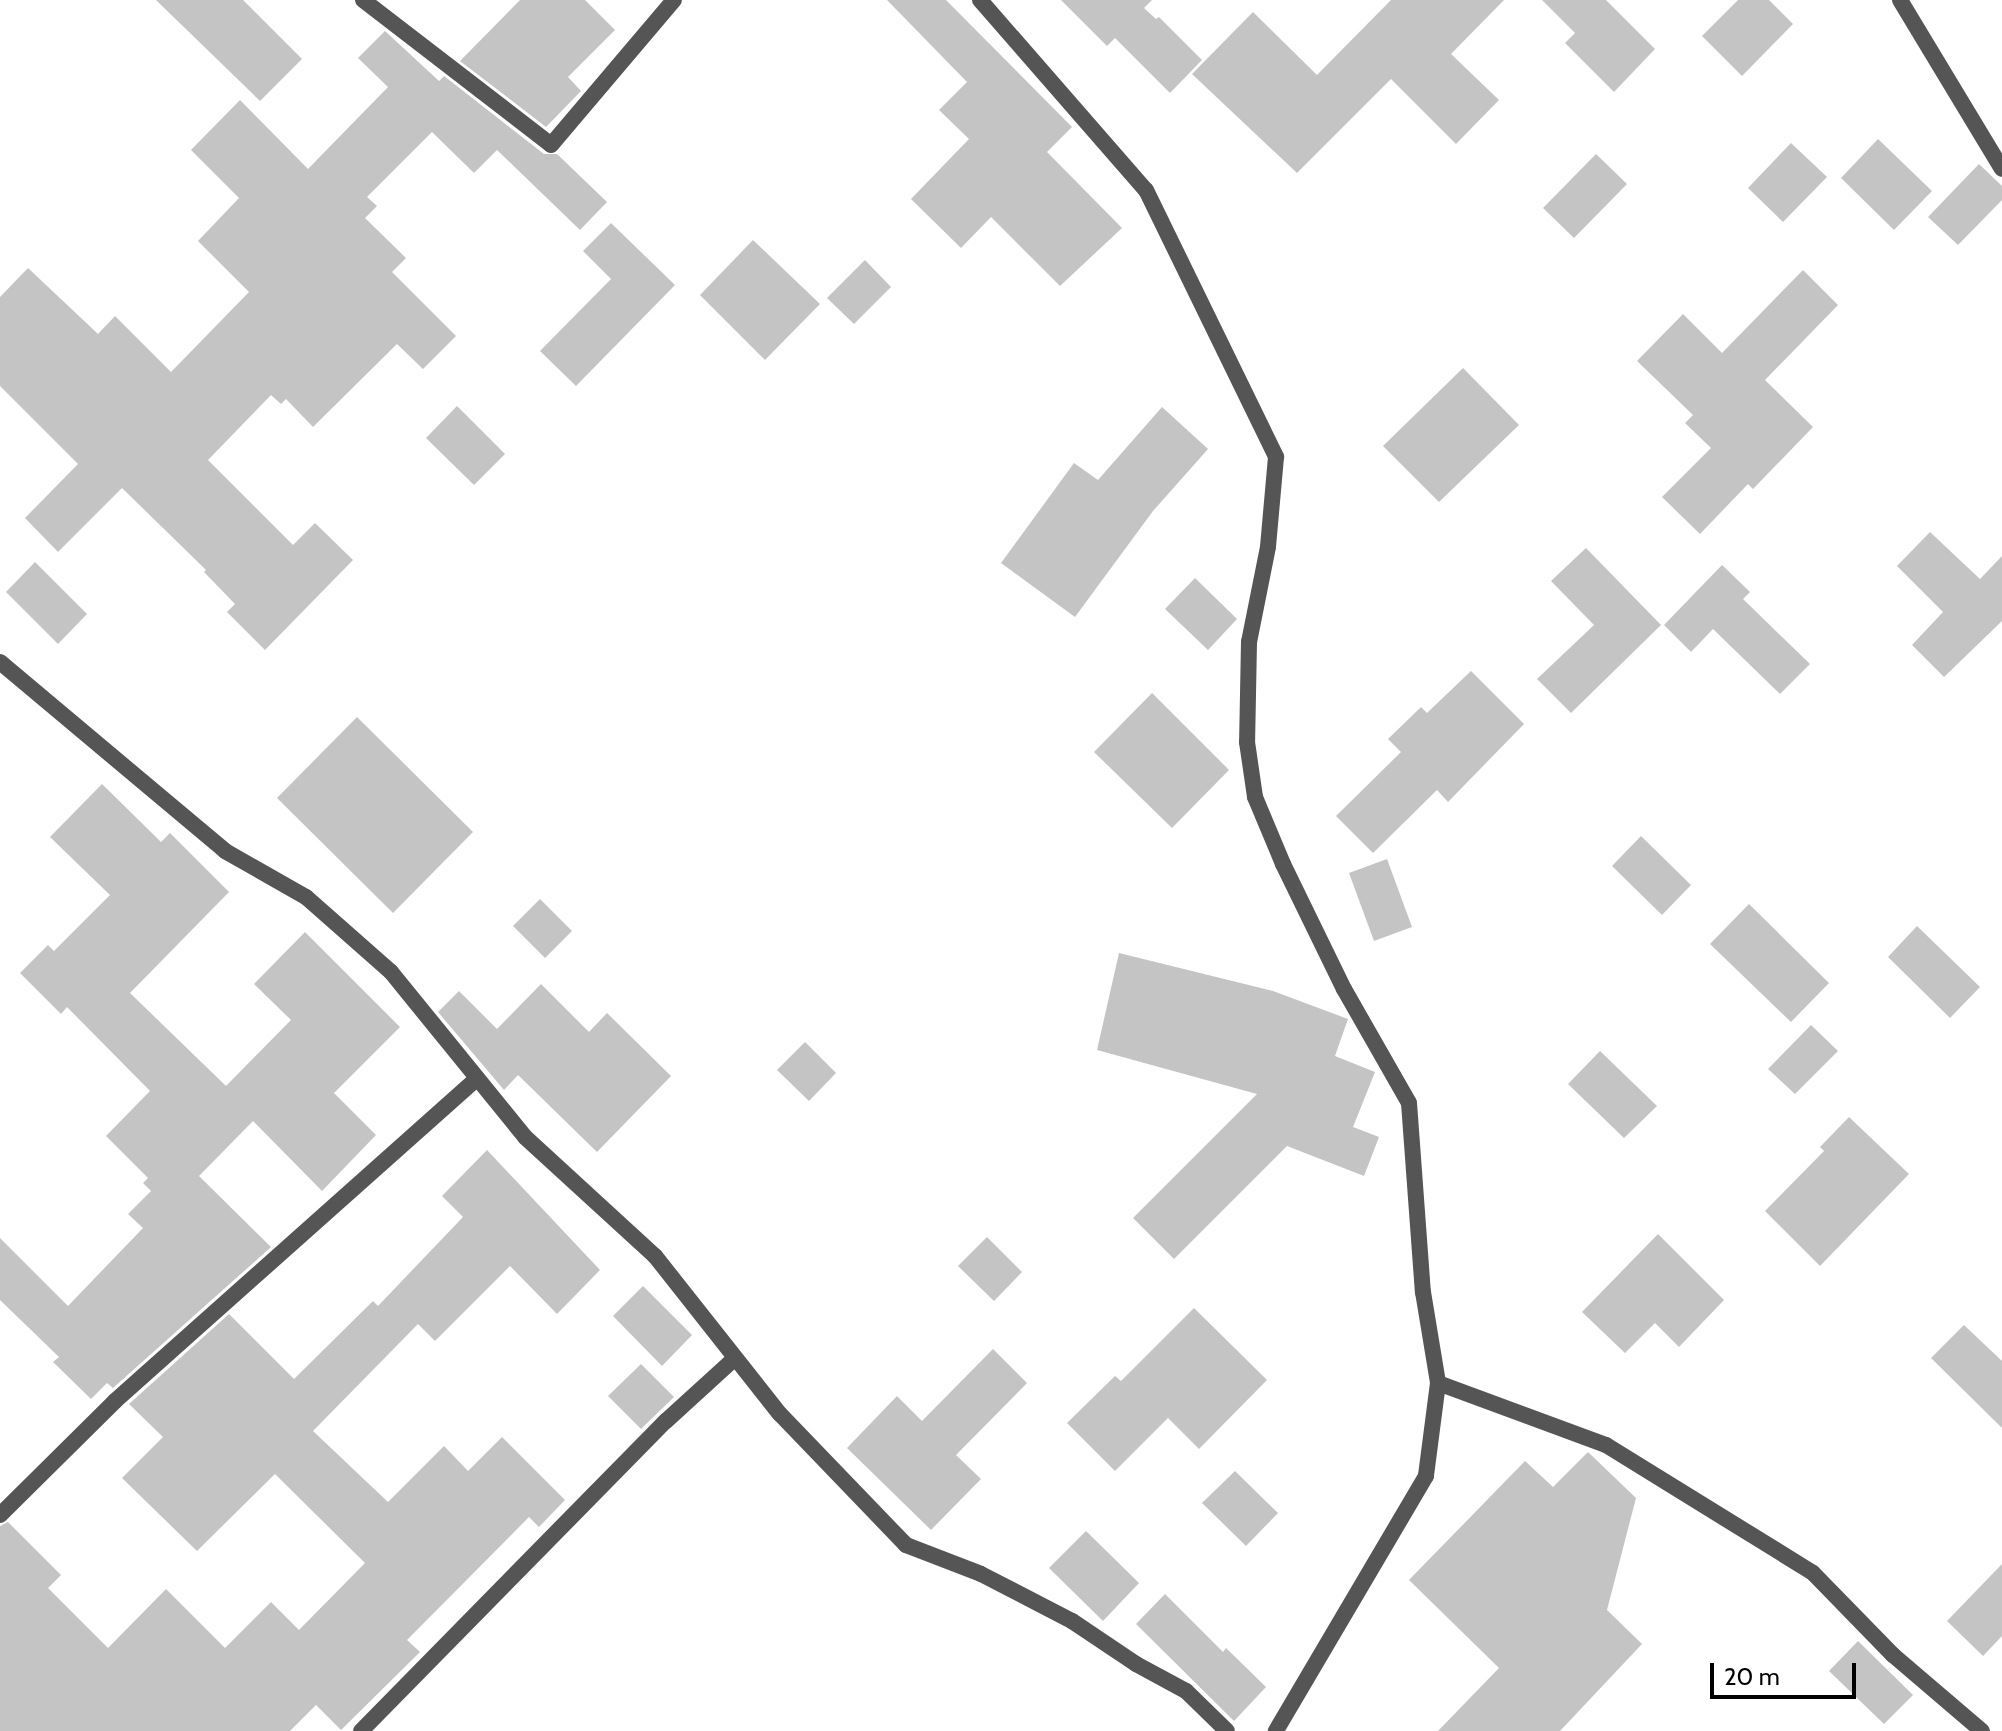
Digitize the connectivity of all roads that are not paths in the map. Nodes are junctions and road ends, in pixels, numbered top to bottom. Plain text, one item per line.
1 (363, 0) edge
2 (674, 0) edge
3 (980, 0) edge
4 (1900, 0) edge
5 (2002, 169) edge
6 (0, 662) edge
7 (476, 1079) junction
8 (735, 1358) junction
9 (1438, 1383) junction
10 (0, 1515) edge
11 (361, 1731) edge
12 (1227, 1731) edge
13 (1276, 1731) edge
14 (1982, 1731) edge

1 - 2 street
3 - 9 street
4 - 5 street
6 - 7 street
7 - 8 street
7 - 10 street
8 - 11 street
8 - 12 street
9 - 13 street
9 - 14 street

